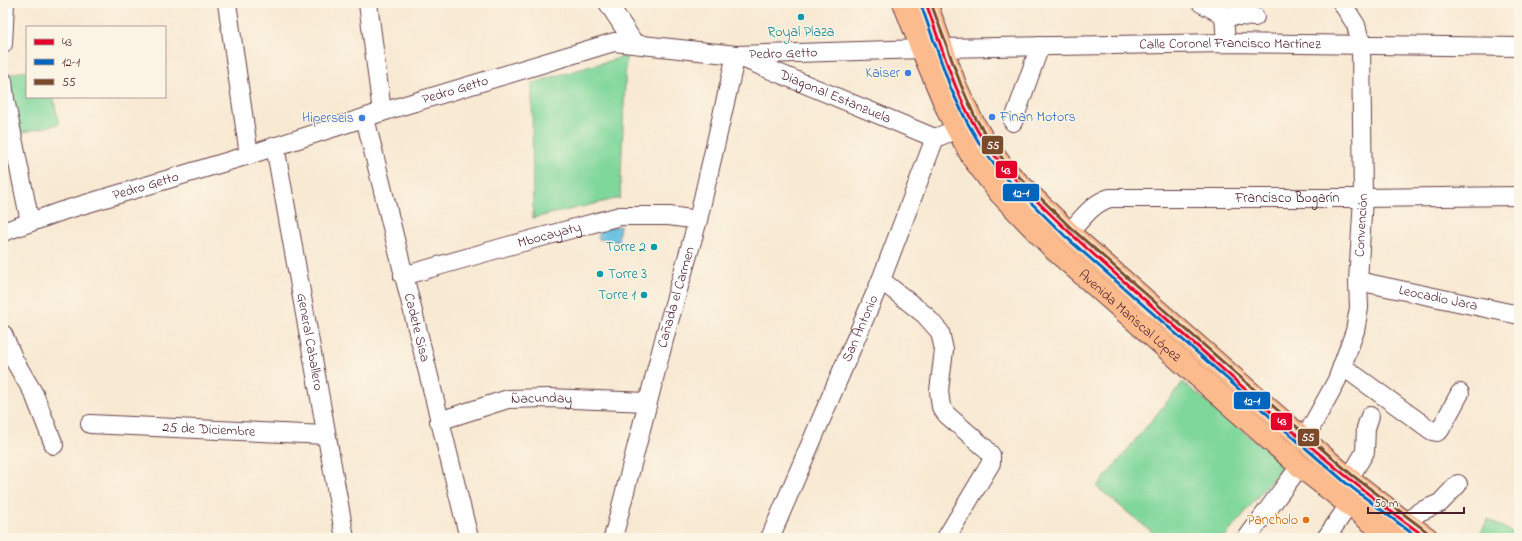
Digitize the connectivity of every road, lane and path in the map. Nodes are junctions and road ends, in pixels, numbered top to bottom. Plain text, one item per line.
1 (5, 3) edge
2 (227, 3) edge
3 (368, 3) edge
4 (608, 3) edge
5 (904, 3) edge
6 (926, 3) edge
7 (1200, 3) edge
8 (1342, 3) edge
9 (1224, 15) junction
10 (1255, 17) dead end
11 (634, 43) junction
12 (1226, 43) junction
13 (3, 44) edge
14 (1361, 45) junction
15 (1040, 46) junction
16 (1519, 47) edge
17 (932, 48) junction
18 (736, 55) junction
19 (3, 80) edge
20 (382, 112) junction
21 (364, 118) junction
22 (1013, 122) dead end
23 (958, 129) junction
24 (935, 138) junction
25 (275, 146) junction
26 (249, 155) junction
27 (1519, 196) edge
28 (1363, 198) junction
29 (698, 220) junction
30 (30, 222) junction
31 (3, 232) edge
32 (1069, 233) junction
33 (403, 276) junction
34 (881, 280) junction
35 (1358, 281) junction
36 (1519, 314) edge
37 (3, 334) edge
38 (1342, 366) junction
39 (1460, 393) dead end
40 (647, 402) junction
41 (1370, 416) dead end
42 (439, 421) junction
43 (90, 424) dead end
44 (326, 435) junction
45 (1304, 440) junction
46 (54, 445) dead end
47 (1300, 466) junction
48 (1349, 479) junction
49 (1458, 484) dead end
50 (1346, 507) junction
51 (1400, 531) edge
52 (345, 538) edge
53 (470, 538) edge
54 (613, 538) edge
55 (770, 538) edge
56 (946, 538) edge
57 (1247, 538) edge
58 (1326, 538) edge
59 (1342, 538) edge
60 (1427, 538) edge

1 - 13 street
2 - 26 street
3 - 20 street
4 - 11 street
5 - 17 highway
6 - 17 highway
7 - 9 street
8 - 14 street, Convención
9 - 10 street
9 - 12 street
11 - 18 street, Pedro Getto
11 - 20 street, Pedro Getto
12 - 14 street, Calle Coronel Francisco Martínez
12 - 15 street, Calle Coronel Francisco Martínez
14 - 16 street, Calle Coronel Francisco Martínez
14 - 28 street, Convención
15 - 17 street, Calle Coronel Francisco Martínez
15 - 22 street
17 - 18 street, Pedro Getto
17 - 23 highway, Avenida Mariscal López
17 - 32 highway, Avenida Mariscal López
18 - 24 street, Diagonal Estanzuela
18 - 29 street, Cañada el Carmen
19 - 30 street
20 - 21 street, Pedro Getto
21 - 25 street, Pedro Getto
21 - 33 street, Cadete Sisa
23 - 24 street
23 - 47 highway, Avenida Mariscal López
24 - 34 street, San Antonio
25 - 26 street, Pedro Getto
25 - 44 street, General Caballero
26 - 30 street, Pedro Getto
27 - 28 street, Francisco Bogarín
28 - 32 street, Francisco Bogarín
28 - 35 street, Convención
29 - 33 street, Mbocayaty
29 - 40 street, Cañada el Carmen
30 - 31 street, Pedro Getto
32 - 45 highway, Avenida Mariscal López
33 - 42 street, Cadete Sisa
34 - 55 street, San Antonio
34 - 56 street
35 - 36 street, Leocadio Jara
35 - 38 street, Convención
37 - 46 street
38 - 39 street
38 - 45 street, Convención
40 - 42 street, Ñacunday
40 - 54 street, Cañada el Carmen
41 - 48 street
42 - 53 street, Cadete Sisa
43 - 44 street, 25 de Diciembre
44 - 52 street, General Caballero
45 - 48 highway, Avenida Mariscal López
47 - 50 highway, Avenida Mariscal López
47 - 57 street
48 - 51 highway, Avenida Mariscal López
49 - 51 street
50 - 51 highway, Avenida Mariscal López
50 - 58 street
50 - 59 street
51 - 60 highway, Avenida Mariscal López

